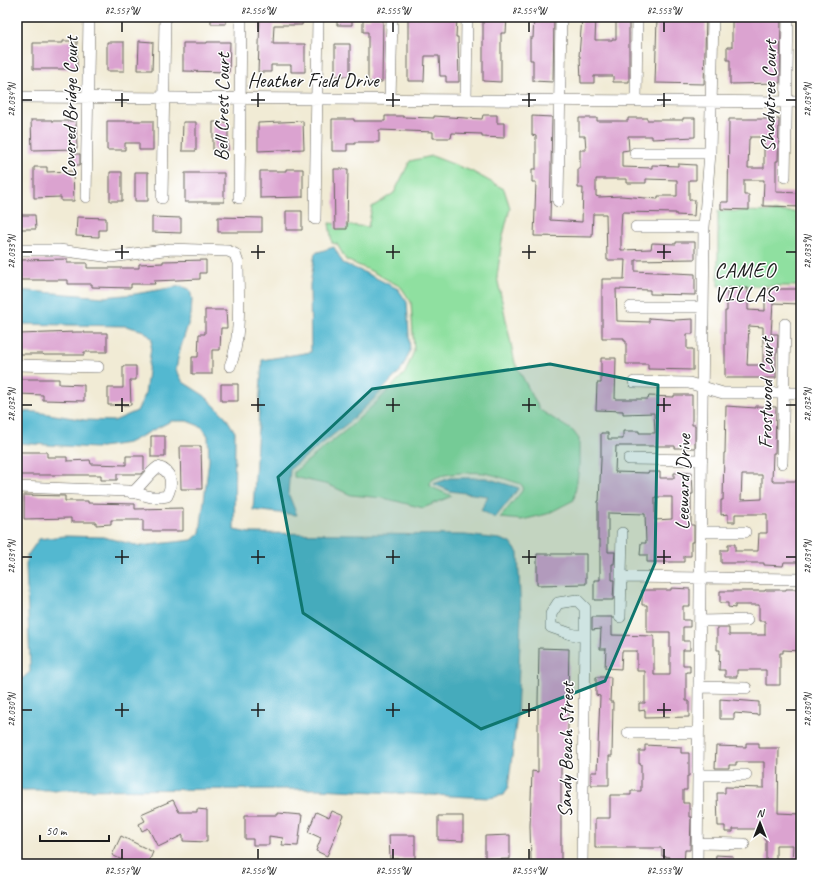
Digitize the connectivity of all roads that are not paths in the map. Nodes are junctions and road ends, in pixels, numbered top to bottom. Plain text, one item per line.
1 (89, 17) edge
2 (165, 17) edge
3 (241, 17) edge
4 (318, 17) edge
5 (392, 17) edge
6 (467, 17) edge
7 (561, 17) edge
8 (637, 17) edge
9 (713, 17) edge
10 (788, 17) edge
11 (17, 97) edge
12 (87, 98) junction
13 (163, 98) junction
14 (240, 98) junction
15 (316, 98) junction
16 (390, 99) junction
17 (466, 100) junction
18 (560, 100) junction
19 (636, 101) junction
20 (712, 102) junction
21 (786, 102) junction
22 (801, 102) edge
23 (635, 153) dead end
24 (710, 153) junction
25 (785, 177) dead end
26 (86, 197) dead end
27 (162, 198) dead end
28 (239, 198) dead end
29 (558, 200) dead end
30 (315, 219) dead end
31 (636, 227) dead end
32 (704, 227) junction
33 (17, 250) edge
34 (631, 307) dead end
35 (703, 307) junction
36 (785, 324) dead end
37 (17, 365) edge
38 (230, 366) dead end
39 (98, 368) dead end
40 (634, 382) dead end
41 (702, 387) junction
42 (784, 393) junction
43 (801, 393) edge
44 (629, 460) dead end
45 (702, 460) junction
46 (782, 462) dead end
47 (17, 487) edge
48 (132, 493) dead end
49 (701, 532) junction
50 (745, 532) dead end
51 (622, 533) dead end
52 (622, 577) junction
53 (700, 578) junction
54 (801, 579) edge
55 (620, 617) dead end
56 (747, 620) dead end
57 (700, 622) junction
58 (585, 637) dead end
59 (699, 687) junction
60 (746, 688) dead end
61 (628, 733) dead end
62 (698, 733) junction
63 (698, 775) junction
64 (746, 775) dead end
65 (697, 843) junction
66 (744, 844) dead end
67 (582, 864) edge
68 (697, 864) edge

1 - 12 street, Covered Bridge Court
2 - 13 street
3 - 14 street, Bell Crest Court
4 - 15 street
5 - 16 street
6 - 17 street
7 - 18 street
8 - 19 street
9 - 20 street, Leeward Drive
10 - 21 street, Shadytree Court
11 - 12 street, Heather Field Drive
12 - 13 street, Heather Field Drive
12 - 26 street, Covered Bridge Court
13 - 14 street, Heather Field Drive
13 - 27 street
14 - 15 street, Heather Field Drive
14 - 28 street, Bell Crest Court
15 - 16 street, Heather Field Drive
15 - 30 street
16 - 17 street, Heather Field Drive
17 - 18 street, Heather Field Drive
18 - 19 street, Heather Field Drive
18 - 29 street
19 - 20 street, Heather Field Drive
20 - 21 street, Heather Field Drive
20 - 24 street, Leeward Drive
21 - 22 street, Heather Field Drive
21 - 25 street, Shadytree Court
23 - 24 street
24 - 32 street, Leeward Drive
31 - 32 street
32 - 35 street, Leeward Drive
33 - 38 street
34 - 35 street
35 - 41 street, Leeward Drive
36 - 42 street, Frostwood Court
37 - 39 street
40 - 41 street
41 - 42 street
41 - 45 street, Leeward Drive
42 - 43 street
42 - 46 street, Frostwood Court
44 - 45 street
45 - 49 street, Leeward Drive
47 - 48 street
49 - 50 street
49 - 53 street, Leeward Drive
51 - 52 street
52 - 53 street
52 - 55 street
53 - 54 street
53 - 57 street, Leeward Drive
56 - 57 street
57 - 59 street, Leeward Drive
58 - 67 street, Sandy Beach Street
59 - 60 street
59 - 62 street, Leeward Drive
61 - 62 street
62 - 63 street, Leeward Drive
63 - 64 street
63 - 65 street, Leeward Drive
65 - 66 street
65 - 68 street, Leeward Drive

